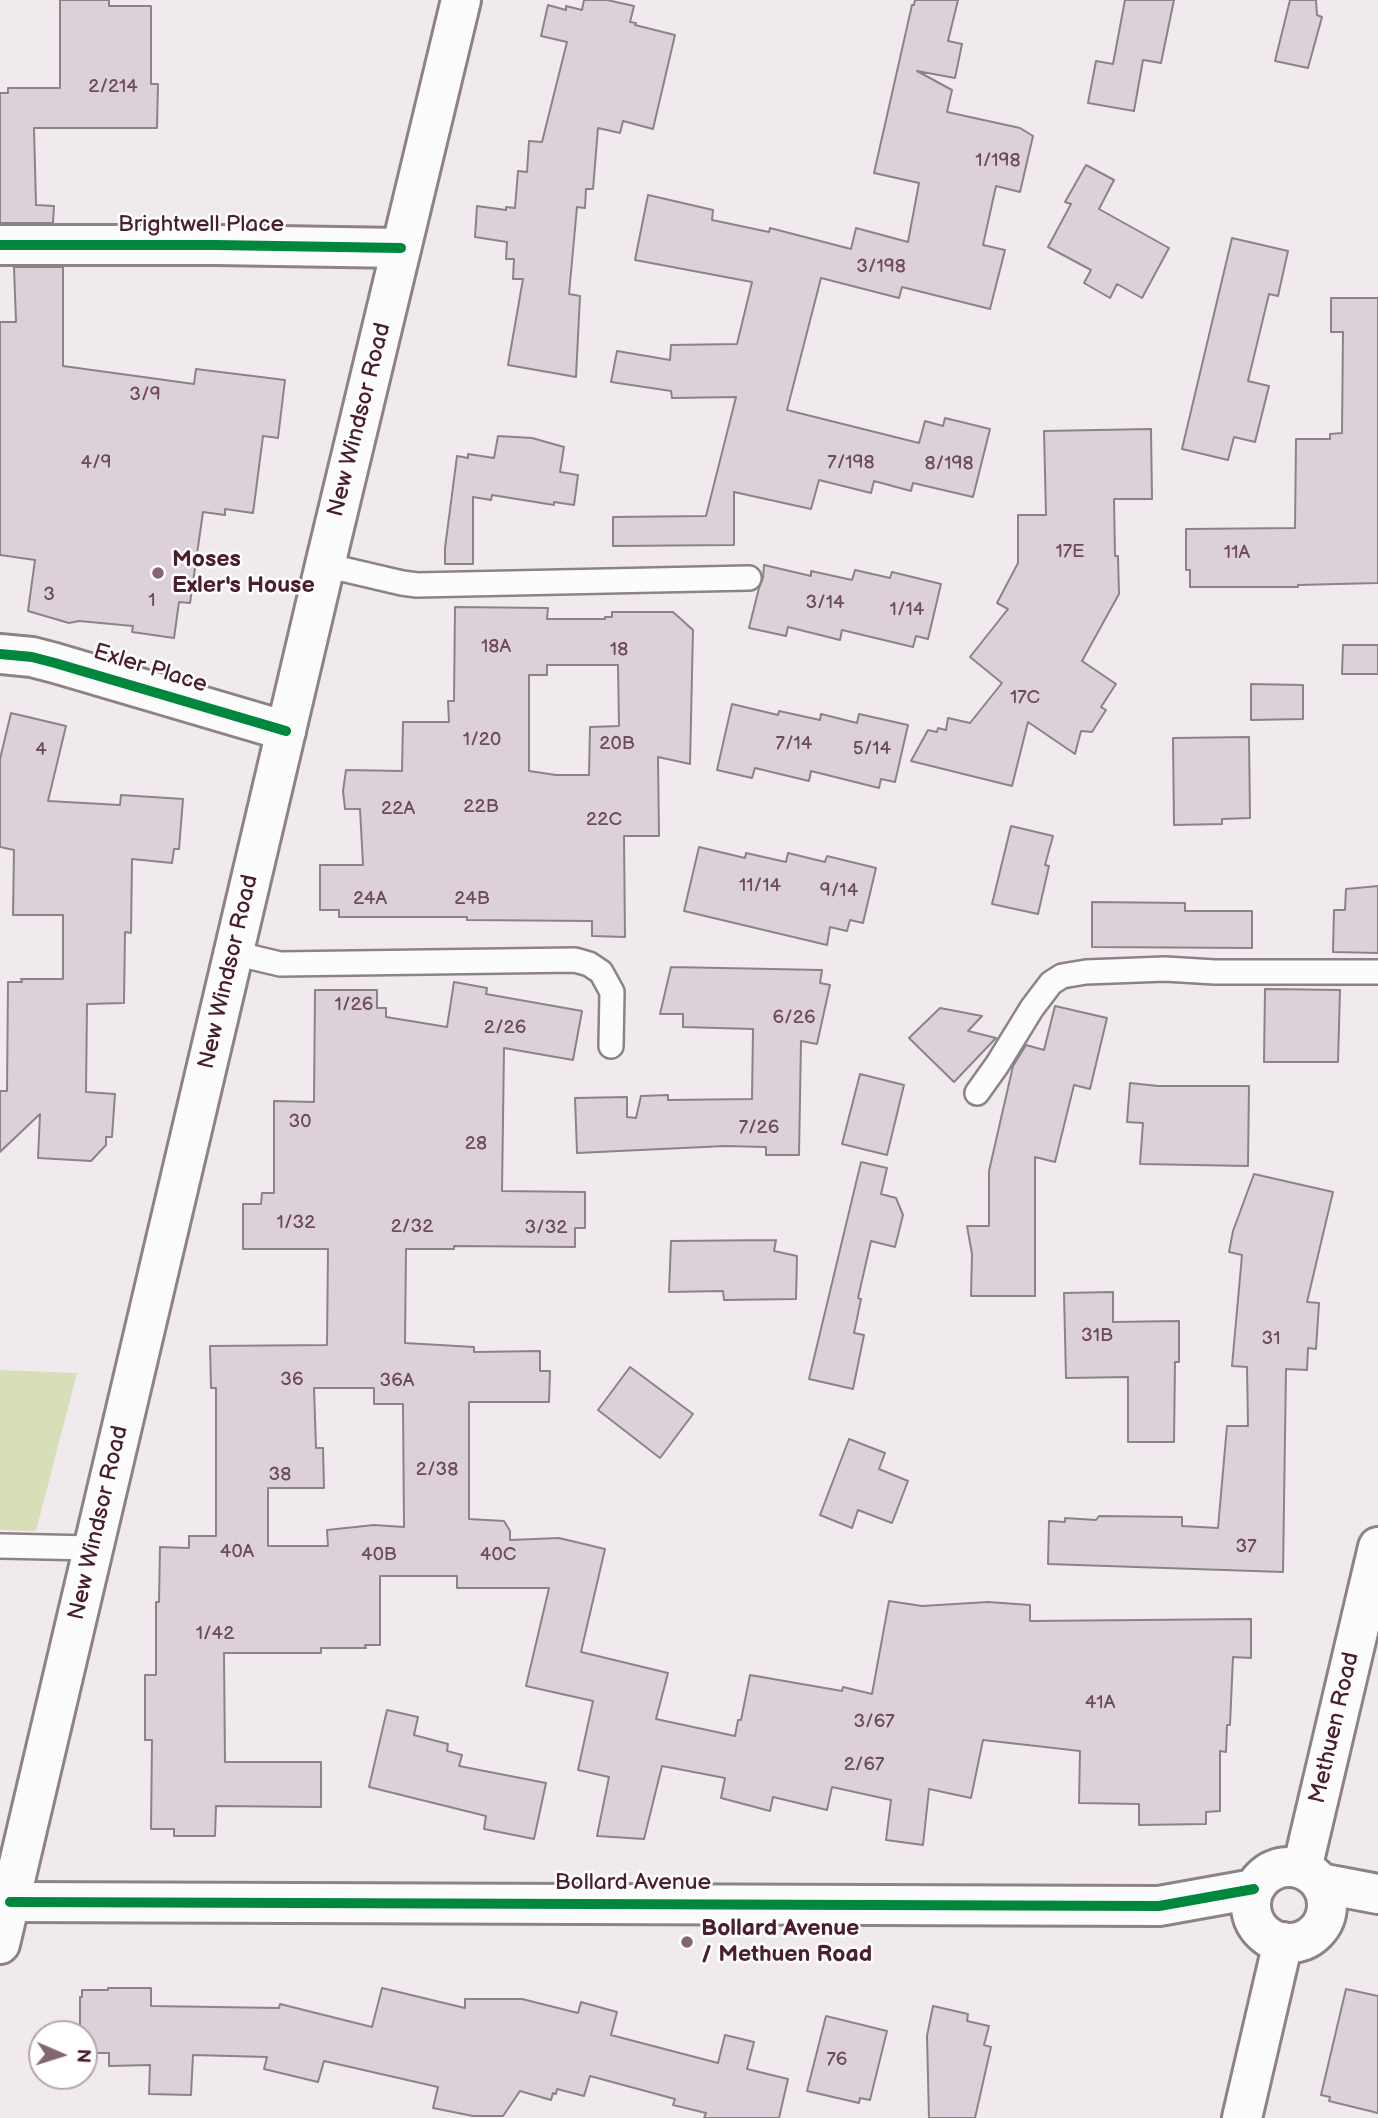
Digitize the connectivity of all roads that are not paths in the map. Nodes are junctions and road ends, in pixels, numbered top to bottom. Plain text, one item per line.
1 (461, 0) edge
2 (0, 245) edge
3 (401, 248) junction
4 (325, 565) junction
5 (750, 579) dead end
6 (0, 654) edge
7 (286, 731) junction
8 (234, 953) junction
9 (1378, 972) edge
10 (611, 1046) dead end
11 (977, 1093) dead end
12 (0, 1546) edge
13 (1378, 1547) edge
14 (92, 1548) junction
15 (1311, 1876) junction
16 (1254, 1889) junction
17 (1378, 1894) edge
18 (10, 1902) junction
19 (1159, 1906) junction
20 (1378, 1912) edge
21 (1321, 1924) junction
22 (1272, 1936) junction
23 (0, 1944) edge
24 (1242, 2118) edge

1 - 3 street, New Windsor Road
2 - 3 street, Brightwell Place
3 - 4 street, New Windsor Road
4 - 5 lane
4 - 7 street, New Windsor Road
6 - 7 street, Exler Place
7 - 8 street, New Windsor Road
8 - 10 lane
8 - 14 street, New Windsor Road
9 - 11 lane
12 - 14 lane
13 - 15 street, Methuen Road
14 - 18 street, New Windsor Road
15 - 16 street, Bollard Avenue
15 - 17 street, Bollard Avenue
15 - 21 street
16 - 19 street, Bollard Avenue
16 - 22 street
18 - 19 street, Bollard Avenue
18 - 23 street, New Windsor Road
19 - 22 street, Bollard Avenue
20 - 21 street
21 - 22 street
22 - 24 street

